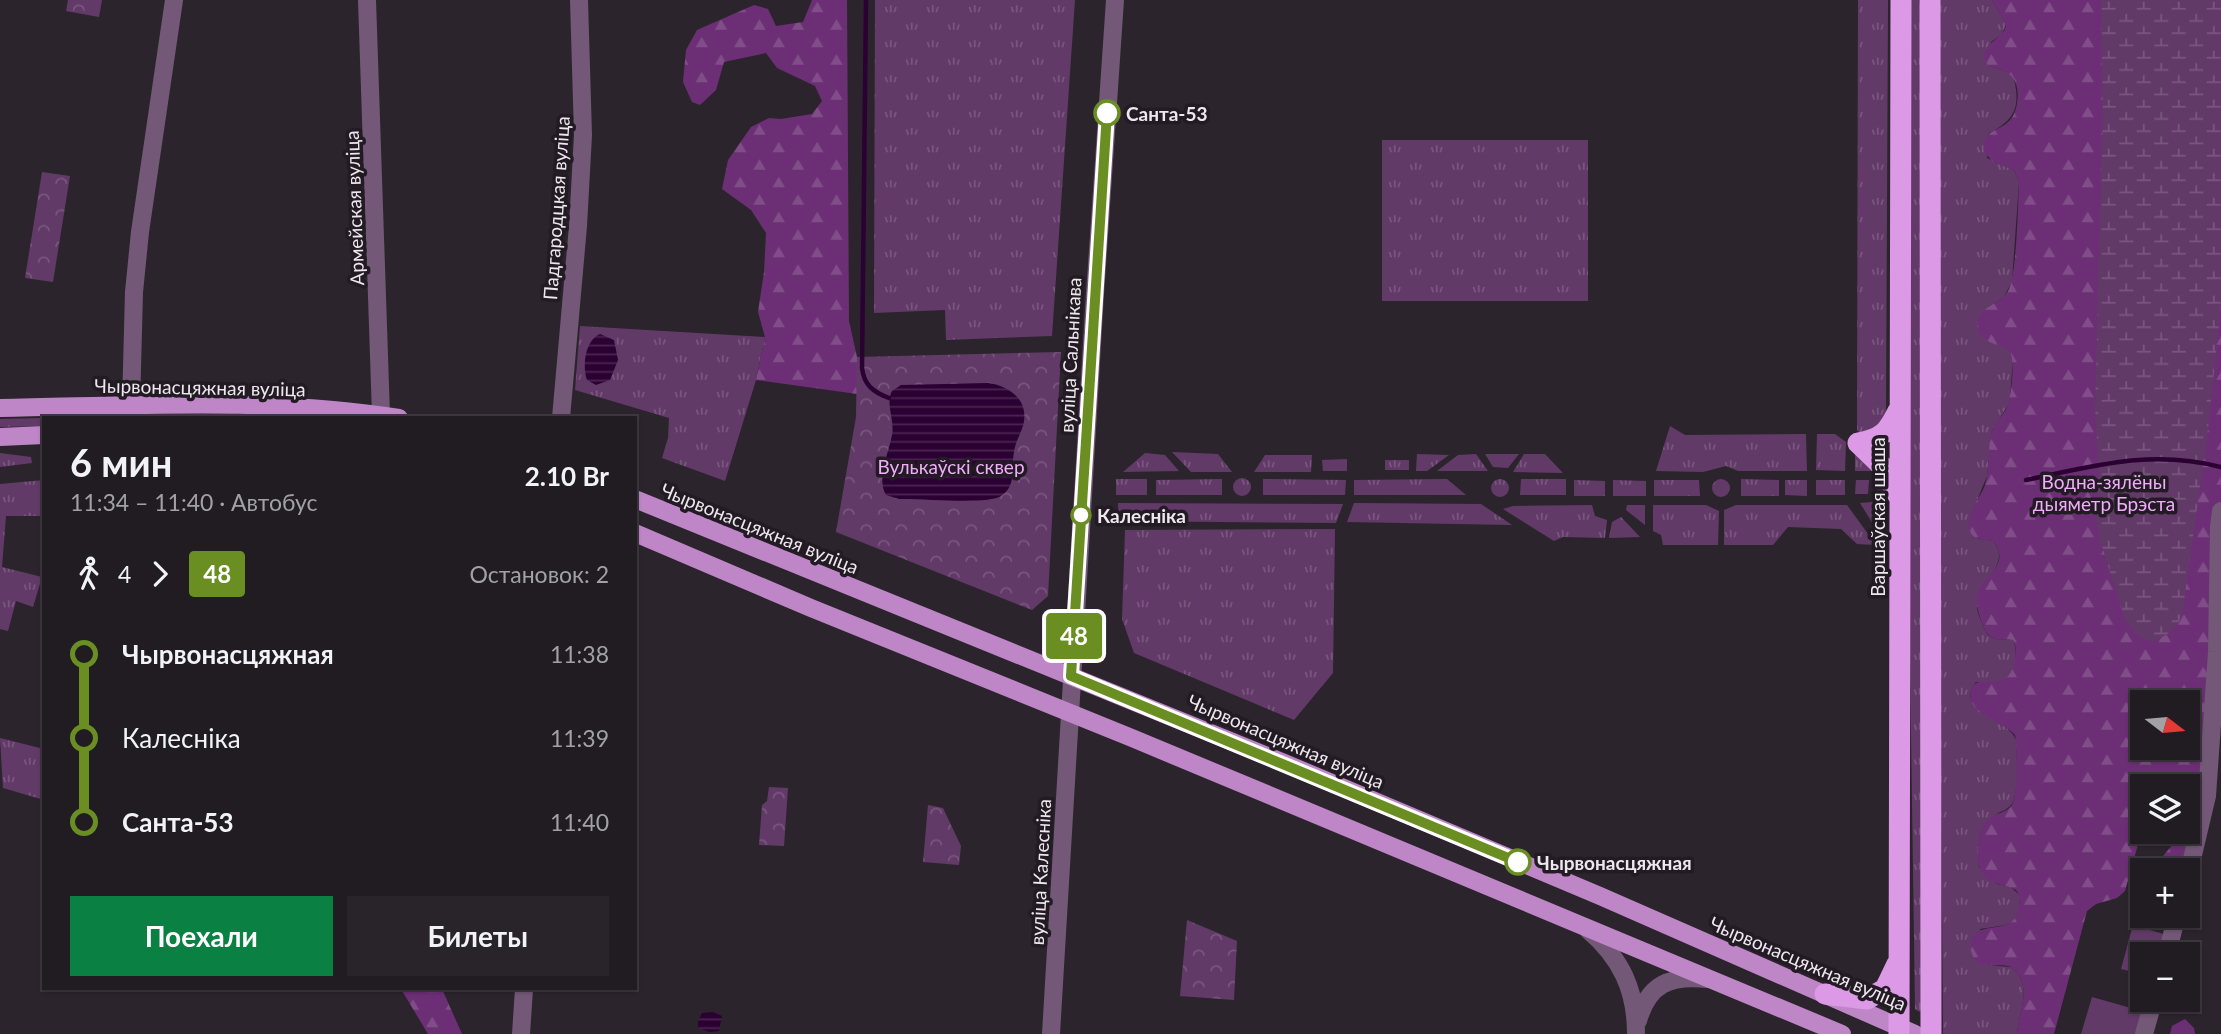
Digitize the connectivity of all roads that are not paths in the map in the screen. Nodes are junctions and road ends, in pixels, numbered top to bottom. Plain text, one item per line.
1 (174, 0) edge
2 (367, 0) edge
3 (579, 0) edge
4 (1115, 0) edge
5 (1901, 0) edge
6 (1930, 0) edge
7 (131, 405) junction
8 (0, 408) edge
9 (1899, 409) junction
10 (381, 415) junction
11 (387, 416) edge
12 (561, 416) edge
13 (42, 435) edge
14 (0, 437) edge
15 (637, 500) edge
16 (1900, 502) junction
17 (2221, 511) edge
18 (637, 534) edge
19 (1071, 676) junction
20 (1069, 712) junction
21 (2192, 858) edge
22 (1579, 923) junction
23 (1899, 959) junction
24 (1713, 979) junction
25 (524, 990) edge
26 (1825, 994) junction
27 (2150, 1012) edge
28 (1636, 1031) edge
29 (1905, 1031) edge
30 (522, 1034) edge
31 (1051, 1034) edge
32 (1842, 1034) edge
33 (1931, 1034) edge
34 (2144, 1034) edge

1 - 7 street
2 - 10 street, Армейская вуліца
3 - 12 street, Падгародцкая вуліца
4 - 19 street, вуліца Сальнікава
5 - 9 highway, Варшаўская шаша
6 - 33 highway
7 - 8 main road, Чырвонасцяжная вуліца
7 - 10 main road, Чырвонасцяжная вуліца
9 - 16 highway, Варшаўская шаша
9 - 16 highway
10 - 11 main road, Чырвонасцяжная вуліца
13 - 14 main road
15 - 19 main road, Чырвонасцяжная вуліца
16 - 23 highway, Варшаўская шаша
17 - 21 street
18 - 20 main road
19 - 20 street, вуліца Сальнікава
19 - 26 main road, Чырвонасцяжная вуліца
20 - 22 main road
20 - 31 street, вуліца Калесніка
22 - 24 main road
22 - 28 street
23 - 26 highway
23 - 29 highway, Варшаўская шаша
24 - 28 street
24 - 32 main road
25 - 30 street
26 - 29 main road, Чырвонасцяжная вуліца
27 - 34 street

